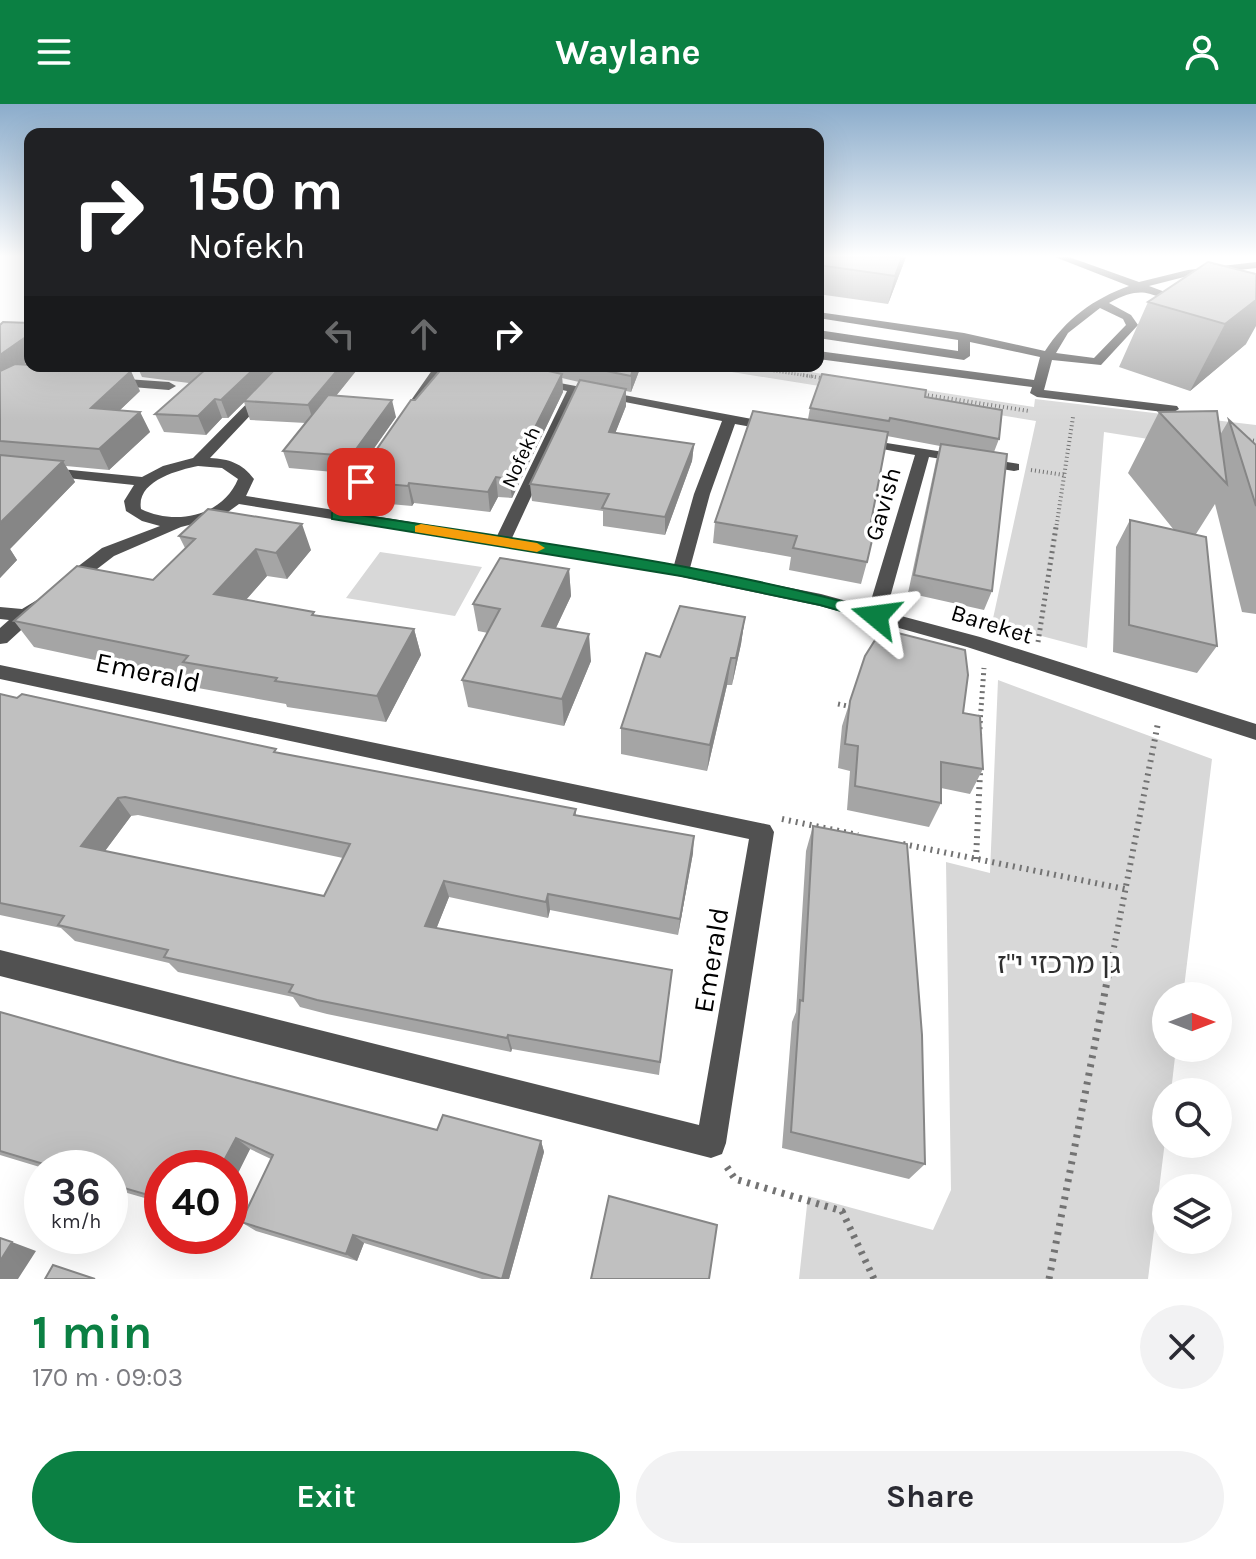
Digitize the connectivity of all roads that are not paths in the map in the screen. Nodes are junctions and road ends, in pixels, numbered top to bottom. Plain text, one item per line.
1 (1088, 312) edge
2 (1117, 312) edge
3 (824, 316) edge
4 (824, 335) edge
5 (964, 337) junction
6 (1046, 355) junction
7 (824, 356) edge
8 (131, 372) edge
9 (285, 372) edge
10 (437, 372) edge
11 (519, 377) edge
12 (103, 381) edge
13 (118, 382) junction
14 (169, 386) dead end
15 (575, 388) junction
16 (1037, 388) junction
17 (1172, 409) edge
18 (730, 419) junction
19 (789, 429) edge
20 (849, 439) edge
21 (923, 452) junction
22 (198, 462) junction
23 (0, 467) edge
24 (1014, 467) road end
25 (145, 482) junction
26 (236, 499) junction
27 (134, 511) junction
28 (338, 516) junction
29 (192, 520) junction
30 (502, 542) junction
31 (108, 552) junction
32 (681, 571) junction
33 (0, 613) edge
34 (25, 616) junction
35 (876, 616) junction
36 (0, 638) edge
37 (0, 672) edge
38 (1256, 732) edge
39 (0, 963) edge

1 - 6 street
2 - 6 street
3 - 5 street
4 - 5 street
5 - 6 street
6 - 16 street
7 - 16 street
8 - 13 street
9 - 22 street
10 - 28 street
11 - 15 street
12 - 13 street
13 - 14 street
15 - 18 street
15 - 30 street, Nofekh
16 - 17 street
18 - 19 street
18 - 32 street
20 - 21 street, Gavish
21 - 24 street, Gavish
21 - 35 street, Gavish
22 - 25 street
22 - 26 street
23 - 25 street
25 - 27 street
26 - 28 street, Bareket
26 - 29 street
27 - 29 street
27 - 31 street
28 - 30 street, Bareket
29 - 31 street
30 - 32 street, Bareket
31 - 34 street
32 - 35 street, Bareket
33 - 34 street
34 - 36 street
35 - 38 street, Bareket
37 - 39 street, Emerald

